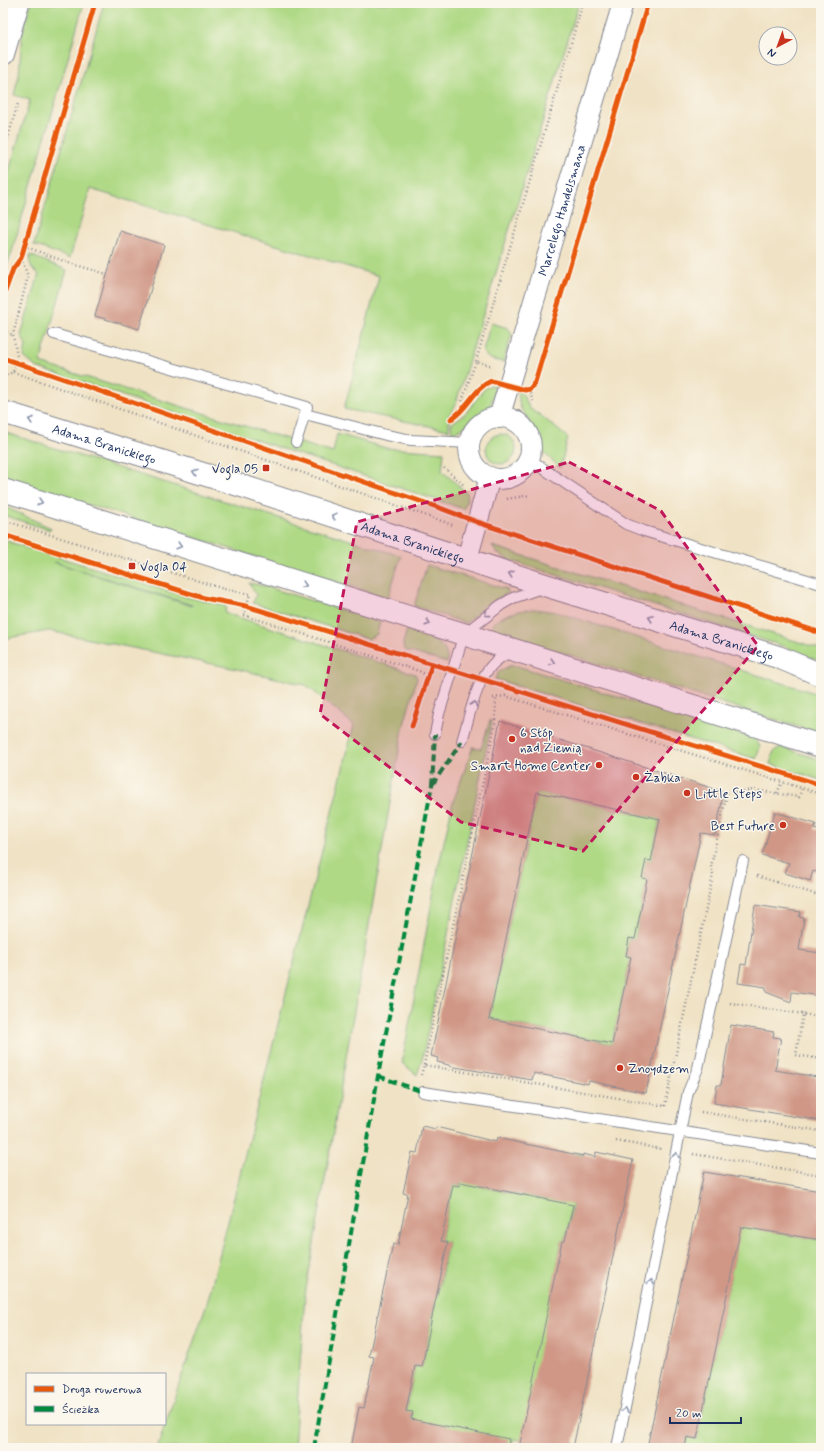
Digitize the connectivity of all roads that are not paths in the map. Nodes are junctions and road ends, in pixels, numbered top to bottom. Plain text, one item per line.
1 (18, 3) edge
2 (623, 3) edge
3 (3, 54) edge
4 (54, 334) dead end
5 (3, 412) edge
6 (305, 414) junction
7 (499, 418) junction
8 (296, 442) dead end
9 (470, 443) junction
10 (529, 459) junction
11 (490, 477) junction
12 (3, 490) edge
13 (468, 559) junction
14 (821, 584) edge
15 (548, 586) junction
16 (464, 634) junction
17 (516, 651) junction
18 (821, 675) edge
19 (435, 734) dead end
20 (462, 741) dead end
21 (821, 746) edge
22 (743, 861) dead end
23 (423, 1092) dead end
24 (681, 1130) junction
25 (821, 1153) edge
26 (617, 1448) edge

1 - 3 main road
2 - 7 street, Marcelego Handelsmana
4 - 6 lane
13 -> 5 main road, Adama Branickiego
6 - 8 lane
6 - 9 lane
7 - 9 street
7 - 10 street
9 - 11 street
10 - 11 street
10 - 14 lane
11 - 13 street
12 -> 16 main road
15 -> 13 main road, Adama Branickiego
15 -> 16 lane
18 -> 15 main road, Adama Branickiego
16 - 17 main road
16 - 19 lane
20 -> 17 lane
17 -> 21 main road
22 - 24 lane
23 - 24 lane
24 - 25 lane
26 -> 24 lane

